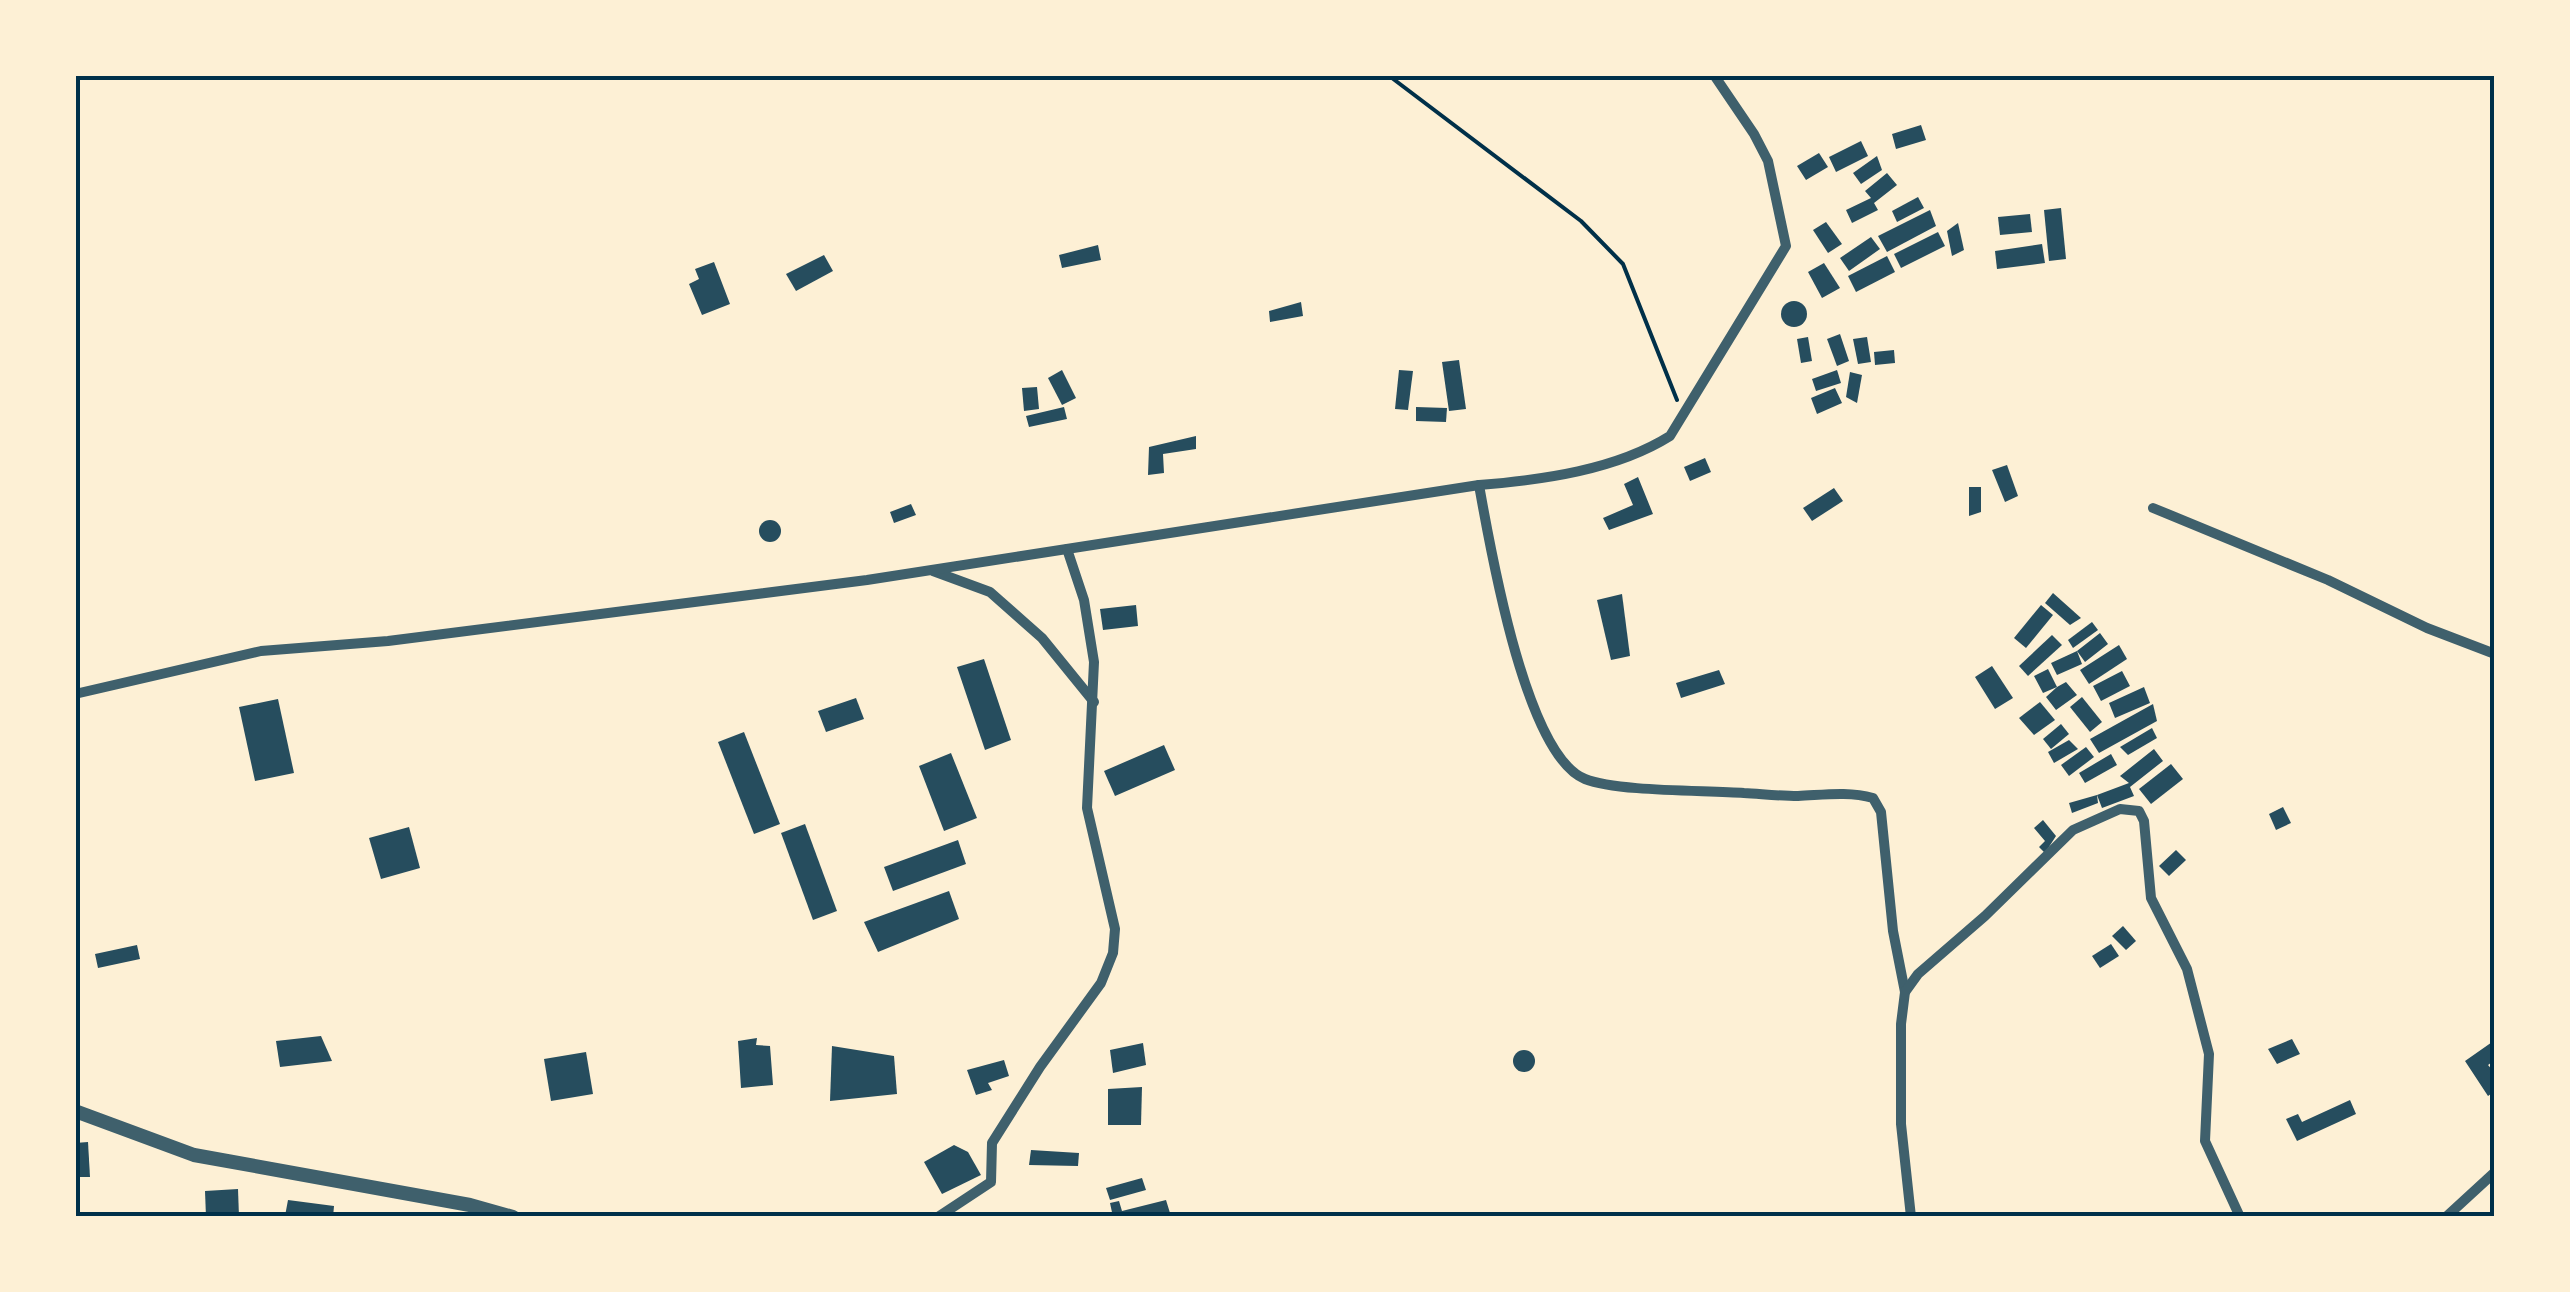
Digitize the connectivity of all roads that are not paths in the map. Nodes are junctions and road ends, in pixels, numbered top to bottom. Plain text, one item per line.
1 (1714, 75) edge
2 (1479, 485) junction
3 (2154, 508) dead end
4 (1067, 549) junction
5 (931, 570) junction
6 (2495, 654) edge
7 (75, 694) edge
8 (1094, 703) junction
9 (1906, 992) junction
10 (75, 1111) edge
11 (2495, 1172) edge
12 (491, 1214) edge
13 (512, 1217) edge
14 (938, 1217) edge
15 (1912, 1217) edge
16 (2240, 1217) edge
17 (2446, 1217) edge

1 - 2 street
2 - 4 street
2 - 9 street
3 - 6 street
4 - 5 street
4 - 8 street
5 - 7 street
5 - 8 street
8 - 14 street
9 - 15 street
9 - 16 street
10 - 12 street
11 - 17 street
12 - 13 street

